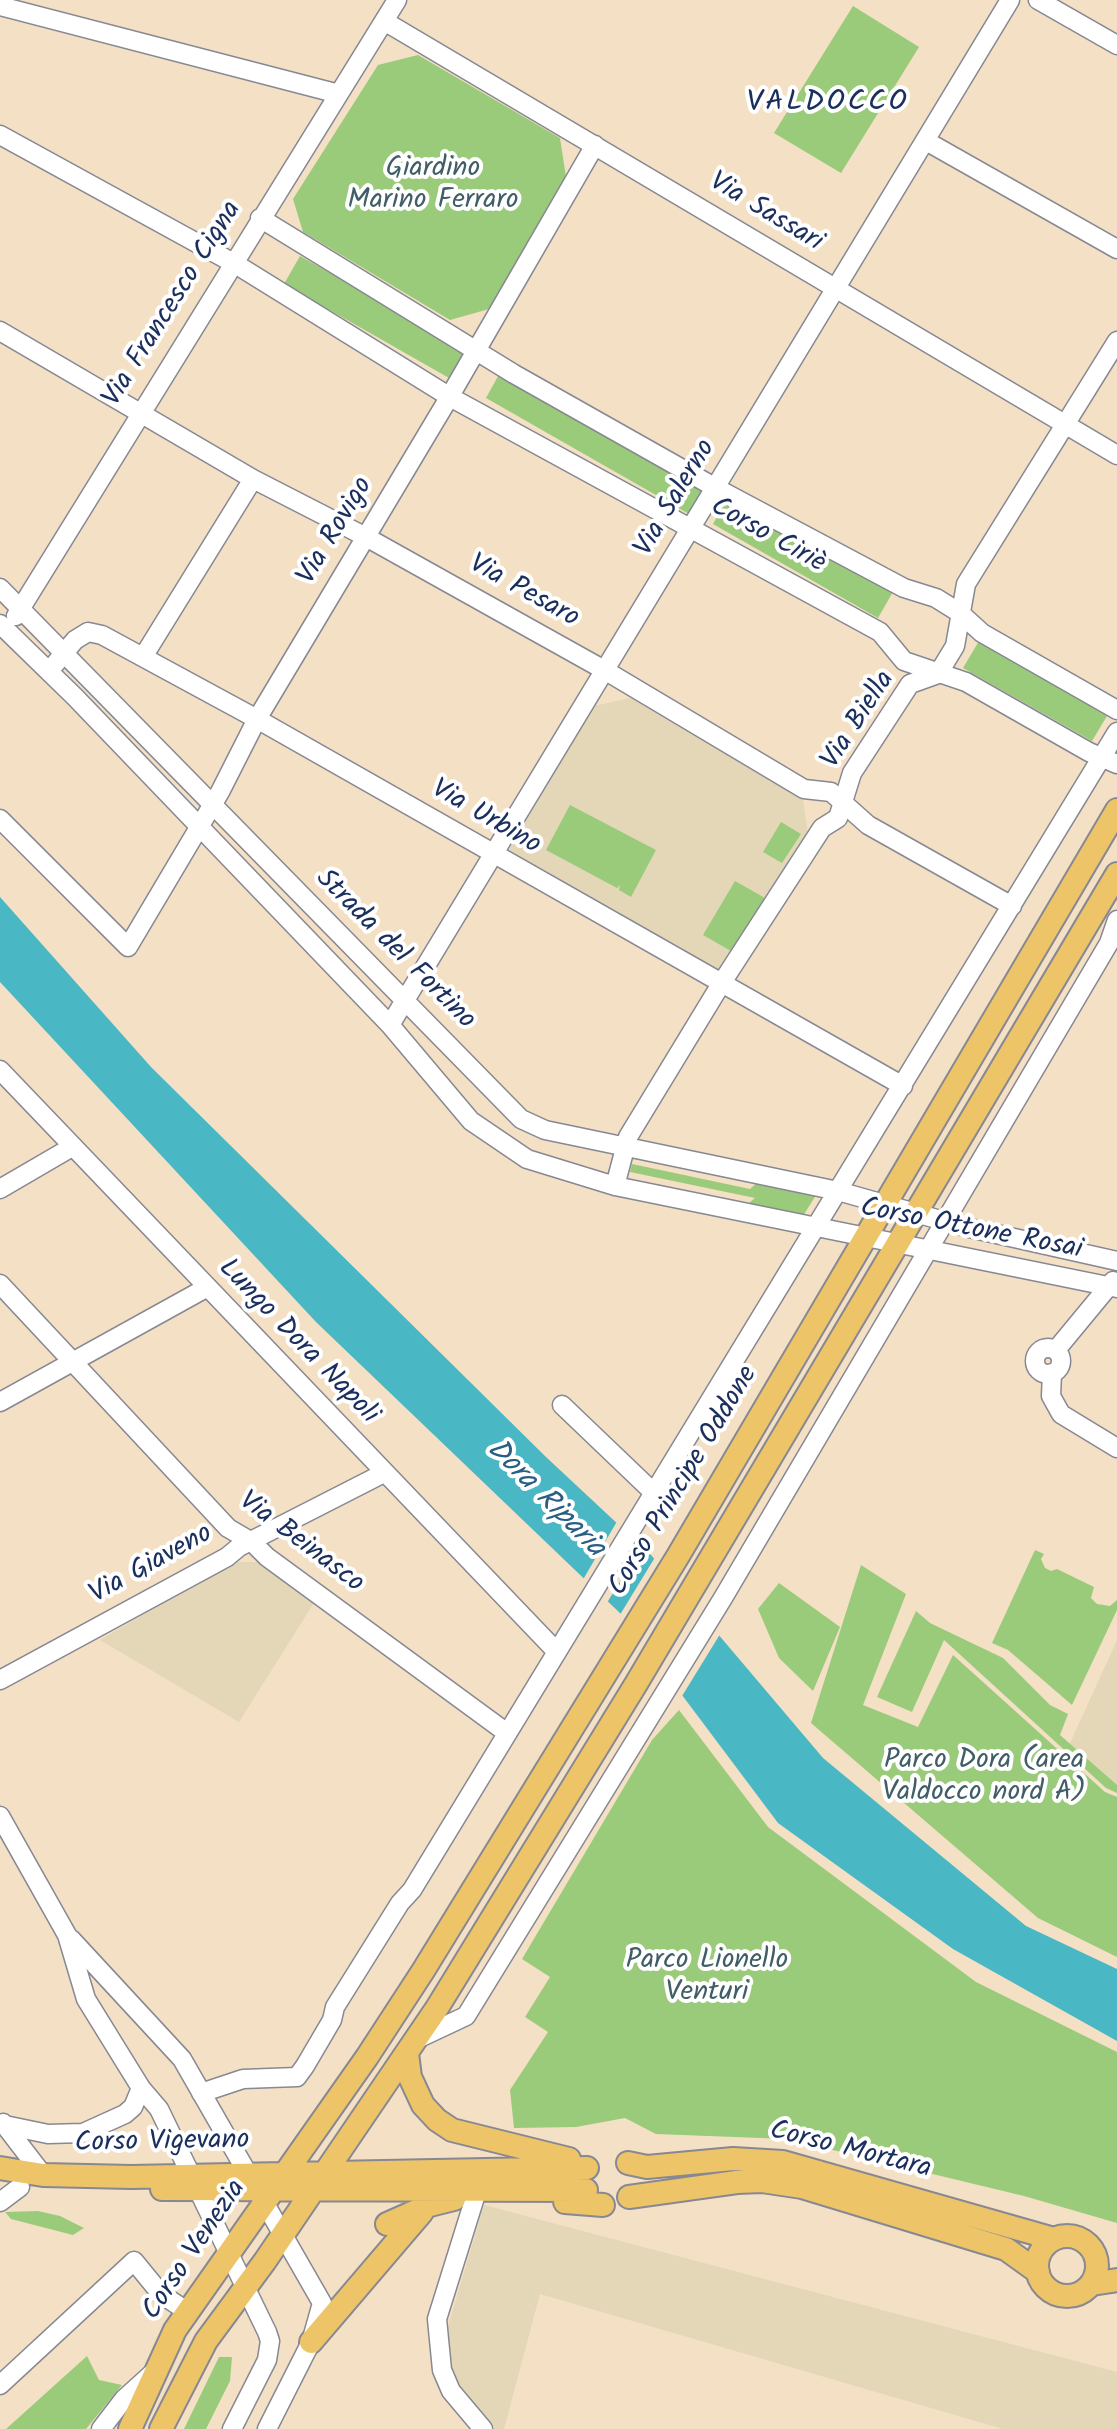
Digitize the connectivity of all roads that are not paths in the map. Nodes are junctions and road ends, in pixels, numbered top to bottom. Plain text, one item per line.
1 (397, 0) edge
2 (1010, 0) edge
3 (1038, 0) edge
4 (0, 6) edge
5 (384, 21) junction
6 (1117, 45) edge
7 (338, 94) junction
8 (0, 135) edge
9 (926, 141) junction
10 (595, 145) junction
11 (260, 218) junction
12 (1117, 249) edge
13 (233, 263) junction
14 (837, 289) junction
15 (0, 332) edge
16 (1117, 341) edge
17 (475, 351) junction
18 (450, 397) junction
19 (140, 412) junction
20 (1066, 424) junction
21 (1117, 455) edge
22 (253, 480) junction
23 (716, 488) junction
24 (693, 528) junction
25 (366, 537) junction
26 (0, 588) edge
27 (20, 609) junction
28 (960, 612) junction
29 (2, 632) edge
30 (63, 656) junction
31 (143, 657) junction
32 (606, 670) junction
33 (48, 672) junction
34 (938, 674) junction
35 (1117, 710) edge
36 (257, 719) junction
37 (1117, 732) edge
38 (1109, 761) edge
39 (842, 804) junction
40 (212, 805) junction
41 (1117, 810) edge
42 (0, 818) edge
43 (198, 828) junction
44 (492, 855) junction
45 (1117, 874) edge
46 (1012, 906) junction
47 (1117, 920) edge
48 (721, 984) junction
49 (406, 1002) junction
50 (390, 1025) junction
51 (0, 1070) edge
52 (903, 1086) junction
53 (625, 1146) junction
54 (72, 1147) junction
55 (615, 1186) junction
56 (0, 1189) edge
57 (838, 1191) junction
58 (884, 1204) junction
59 (915, 1214) junction
60 (944, 1222) junction
61 (814, 1229) junction
62 (865, 1237) junction
63 (898, 1243) junction
64 (928, 1248) junction
65 (1117, 1261) edge
66 (1114, 1283) edge
67 (0, 1284) edge
68 (206, 1288) junction
69 (71, 1363) junction
70 (0, 1402) edge
71 (562, 1405) dead end
72 (1117, 1448) edge
73 (384, 1473) junction
74 (654, 1493) junction
75 (252, 1542) junction
76 (557, 1652) junction
77 (0, 1680) edge
78 (507, 1733) junction
79 (0, 1816) edge
80 (67, 1935) junction
81 (411, 2046) junction
82 (141, 2088) junction
83 (202, 2093) junction
84 (1, 2122) edge
85 (628, 2163) junction
86 (0, 2168) edge
87 (44, 2176) junction
88 (593, 2180) junction
89 (320, 2181) junction
90 (195, 2182) junction
91 (10, 2184) edge
92 (267, 2185) junction
93 (476, 2194) junction
94 (629, 2196) junction
95 (0, 2202) edge
96 (426, 2206) junction
97 (387, 2224) dead end
98 (284, 2234) junction
99 (1054, 2239) junction
100 (229, 2253) junction
101 (1106, 2259) edge
102 (1038, 2272) junction
103 (1117, 2280) edge
104 (1092, 2284) junction
105 (246, 2288) junction
106 (188, 2312) junction
107 (311, 2342) junction
108 (160, 2367) junction
109 (0, 2385) edge
110 (101, 2429) edge
111 (130, 2429) edge
112 (161, 2429) edge
113 (232, 2429) edge
114 (267, 2429) edge
115 (483, 2429) edge

1 - 5 street, Via Francesco Cigna
2 - 9 street, Via Salerno
3 - 6 street
4 - 7 street
5 - 7 street, Via Francesco Cigna
5 - 10 street, Via Sassari
7 - 11 street, Via Francesco Cigna
8 - 13 street, Corso Ciriè
9 - 12 street
9 - 14 street, Via Salerno
10 - 14 street, Via Sassari
10 - 17 street, Via Rovigo
11 - 13 street, Via Francesco Cigna
11 - 17 street, Corso Ciriè
13 - 18 street, Corso Ciriè
13 - 19 street, Via Francesco Cigna
14 - 20 street, Via Sassari
14 - 23 street, Via Salerno
15 - 19 street, Via Pesaro
16 - 20 street, Via Biella
17 - 18 street, Via Rovigo
17 - 23 street, Corso Ciriè
18 - 24 street, Corso Ciriè
18 - 25 street, Via Rovigo
19 - 22 street, Via Pesaro
19 - 27 street, Via Francesco Cigna
20 - 21 street, Via Sassari
20 - 28 street, Via Biella
22 - 25 street, Via Pesaro
22 - 31 street
23 - 24 street, Via Salerno
23 - 28 street, Corso Ciriè
24 - 32 street, Via Salerno
24 - 34 street, Corso Ciriè
25 - 32 street, Via Pesaro
25 - 36 street, Via Rovigo
26 - 27 street, Strada del Fortino
27 - 29 street, Via Francesco Cigna
27 - 30 street, Strada del Fortino
28 - 34 street, Via Biella
28 - 35 street, Corso Ciriè
29 - 33 street, Strada del Fortino
30 - 31 street, Via Urbino
30 - 33 street, Via Urbino
30 - 40 street, Strada del Fortino
31 - 36 street, Via Urbino
32 - 39 street, Via Pesaro
32 - 44 street, Via Salerno
33 - 43 street, Strada del Fortino
34 - 38 street, Corso Ciriè
34 - 39 street, Via Biella
36 - 40 street, Via Rovigo
36 - 44 street, Via Urbino
37 - 38 street, Corso Principe Oddone
38 - 46 street, Corso Principe Oddone
39 - 46 street, Via Pesaro
39 - 48 street, Via Biella
40 - 43 street, Via Rovigo
40 - 49 street, Strada del Fortino
41 - 58 main road, Corso Principe Oddone
42 - 43 street, Via Rovigo
43 - 50 street, Strada del Fortino
44 - 48 street, Via Urbino
44 - 49 street, Via Salerno
45 - 59 main road
46 - 52 street, Corso Principe Oddone
47 - 60 street
48 - 52 street, Via Urbino
48 - 53 street, Via Biella
49 - 50 street, Via Salerno
49 - 53 street, Strada del Fortino
50 - 55 street, Strada del Fortino
51 - 54 street, Lungo Dora Napoli
52 - 57 street, Corso Principe Oddone
53 - 55 street, Via Biella
53 - 57 street, Strada del Fortino
54 - 56 street
54 - 68 street, Lungo Dora Napoli
55 - 61 street, Strada del Fortino
57 - 58 street, Corso Ottone Rosai
57 - 61 street, Corso Principe Oddone
58 - 59 street, Corso Ottone Rosai
58 - 62 main road, Corso Principe Oddone
59 - 60 street, Corso Ottone Rosai
59 - 63 main road
60 - 64 street
60 - 65 street, Corso Ottone Rosai
61 - 62 street, Corso Ottone Rosai
61 - 74 street, Corso Principe Oddone
62 - 63 street, Corso Ottone Rosai
62 - 92 main road, Corso Principe Oddone
63 - 64 street, Corso Ottone Rosai
63 - 81 main road
64 - 66 street, Corso Ottone Rosai
64 - 81 street
66 - 72 street
67 - 69 street, Via Beinasco
68 - 69 street
68 - 73 street, Lungo Dora Napoli
69 - 70 street
69 - 75 street, Via Beinasco
71 - 74 street
73 - 75 street, Via Giaveno
73 - 76 street, Lungo Dora Napoli
74 - 76 street, Corso Principe Oddone
75 - 77 street, Via Giaveno
75 - 78 street, Via Beinasco
76 - 78 street
78 - 83 street
79 - 80 street
80 - 82 street
80 - 83 street
81 - 88 main road
81 - 89 main road
82 - 84 street, Corso Vigevano
82 - 90 street
83 - 92 street
84 - 87 street
85 - 88 main road, Corso Mortara
85 - 94 main road
85 - 99 main road, Corso Mortara
86 - 87 main road, Corso Vigevano
87 - 90 main road, Corso Vigevano
88 - 89 main road
88 - 93 main road
88 - 94 main road, Corso Mortara
89 - 92 main road, Corso Vigevano
89 - 98 main road
90 - 91 main road, Corso Vigevano
90 - 92 main road
90 - 100 street
91 - 95 street, Corso Vigevano
92 - 98 street
92 - 100 main road, Corso Venezia
93 - 96 main road
93 - 115 street
94 - 102 main road, Corso Mortara
96 - 97 main road
96 - 107 main road
98 - 105 main road
98 - 107 street
99 - 101 main road
99 - 102 main road
100 - 105 street
100 - 106 main road, Corso Venezia
101 - 104 main road
102 - 104 main road
103 - 104 main road
105 - 112 main road
105 - 113 street
106 - 108 main road, Corso Venezia
106 - 109 street
107 - 114 street
108 - 110 street, Corso Venezia
108 - 111 main road, Corso Venezia

